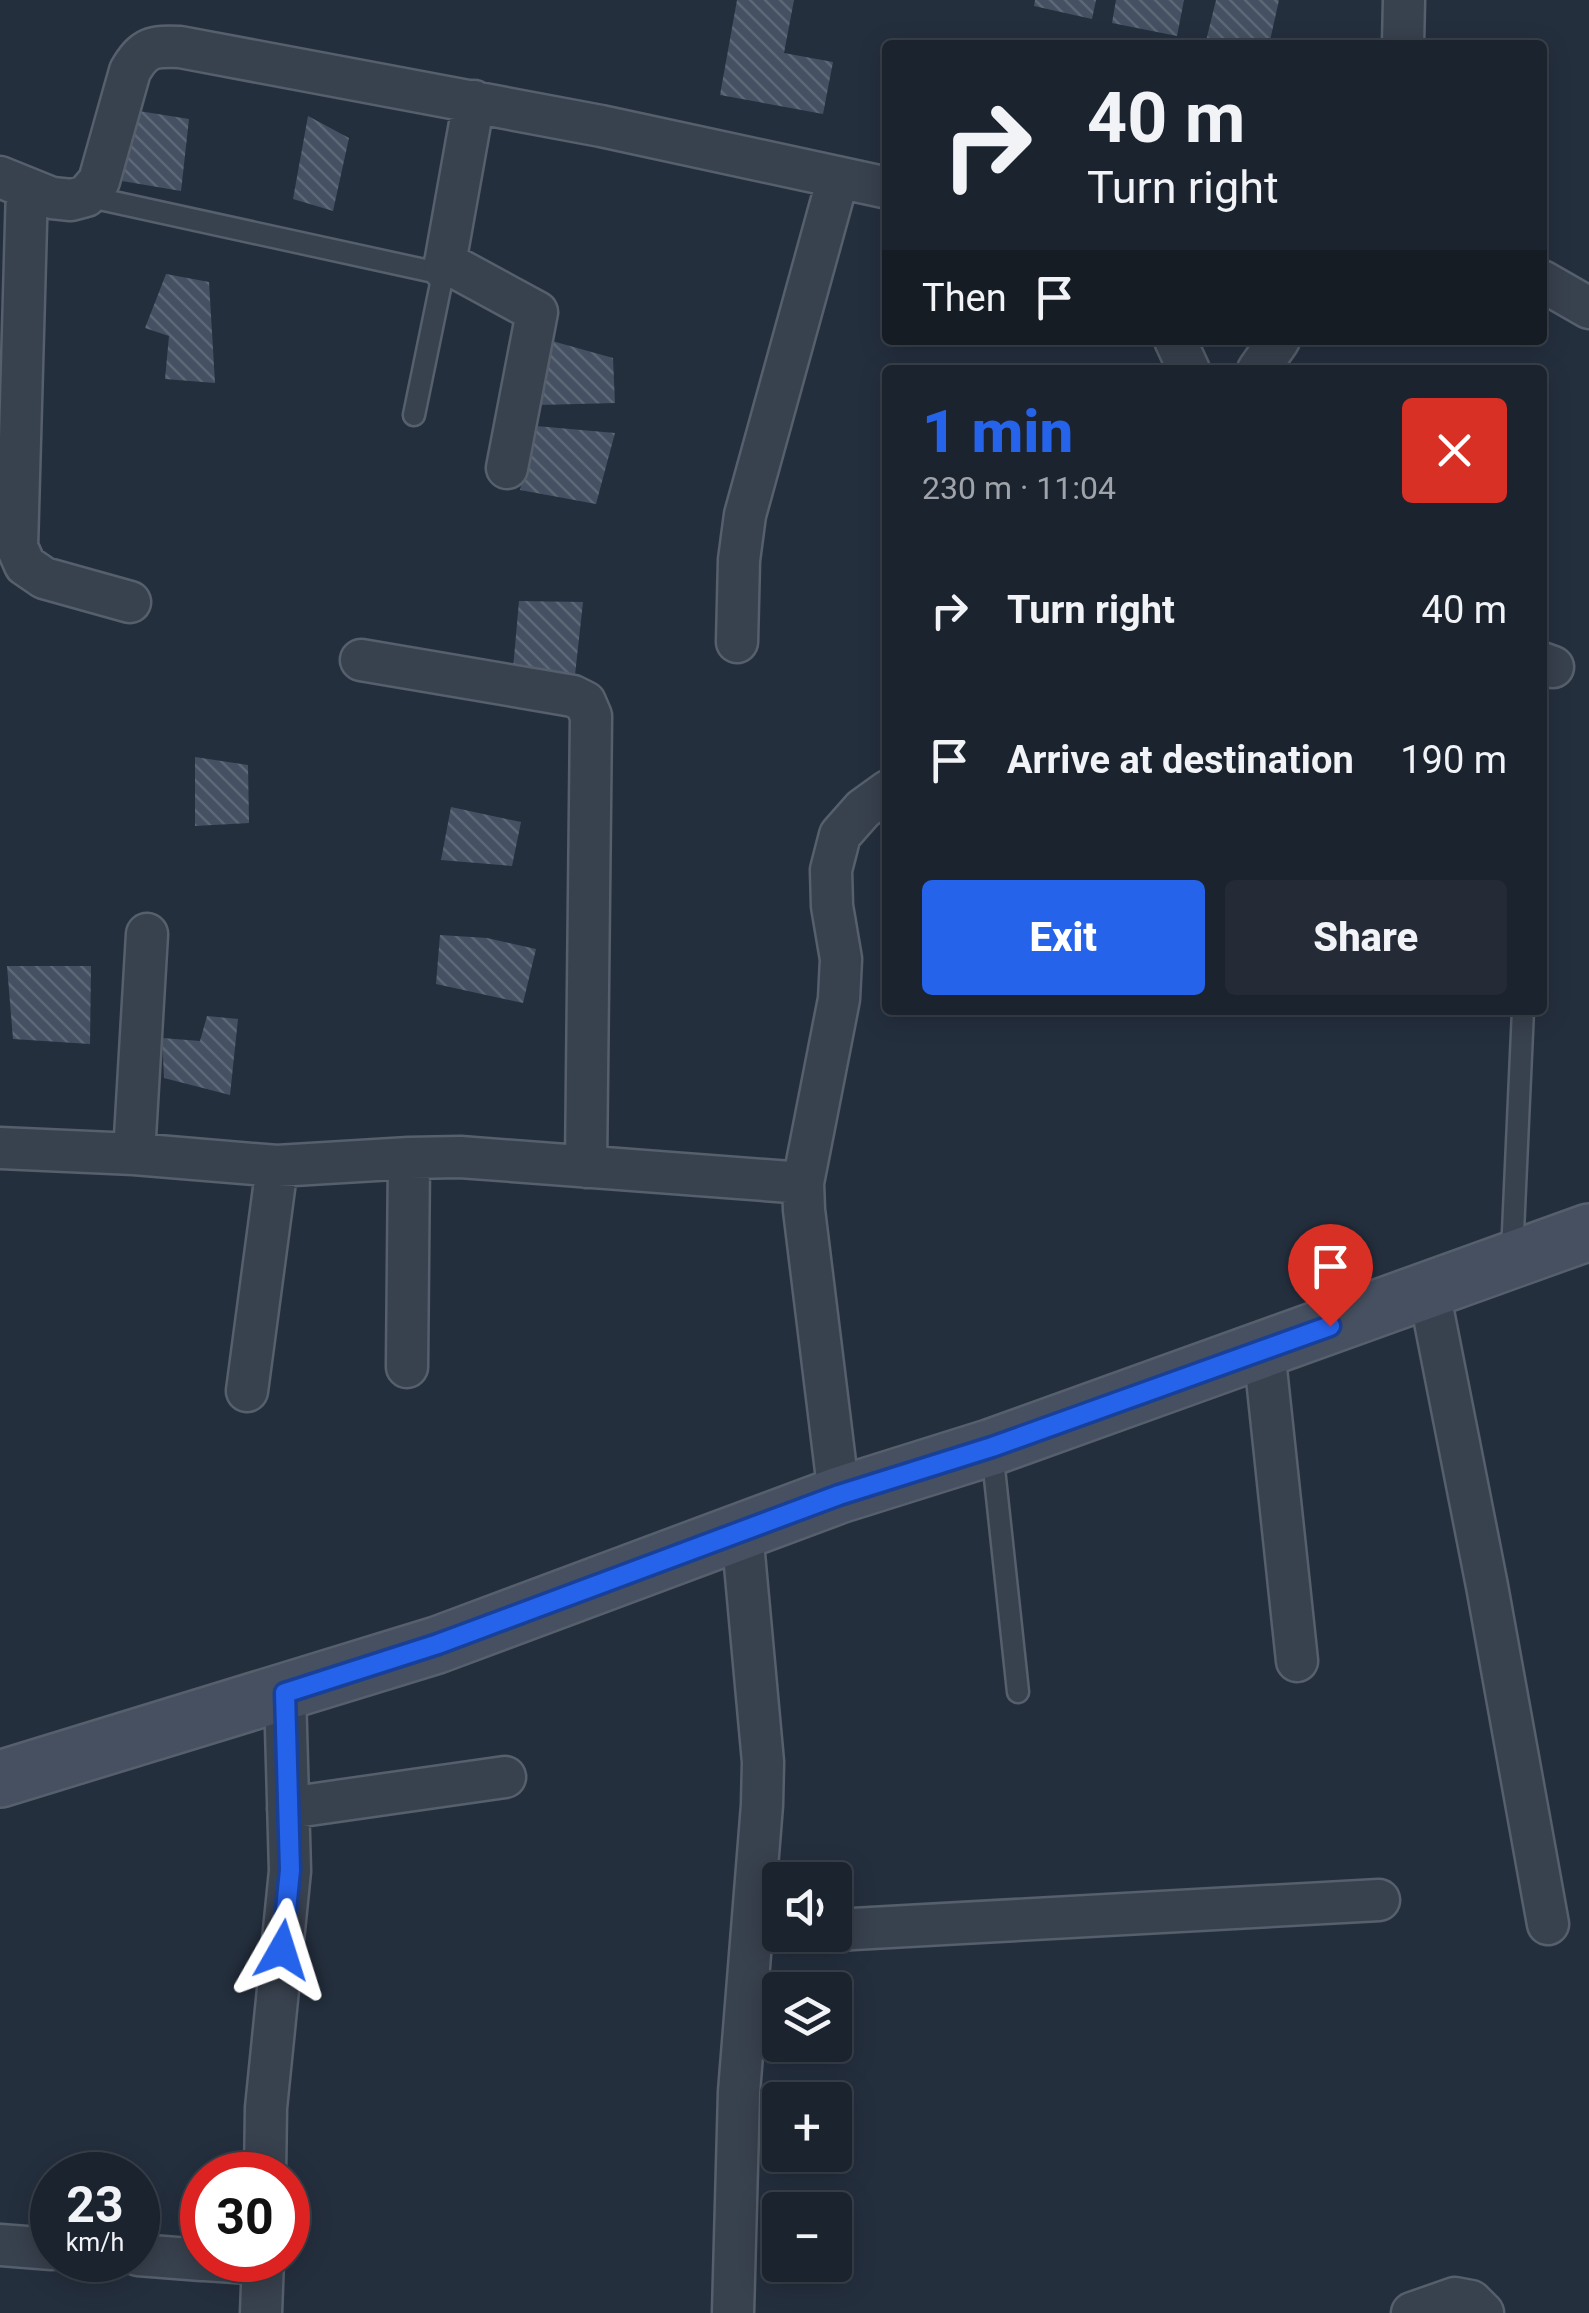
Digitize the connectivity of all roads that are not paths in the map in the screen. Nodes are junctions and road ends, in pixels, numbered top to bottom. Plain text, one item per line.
1 (1404, 0) edge
2 (1403, 40) edge
3 (474, 101) junction
4 (838, 178) junction
5 (13, 182) edge
6 (882, 187) edge
7 (86, 196) junction
8 (444, 268) junction
9 (1547, 284) edge
10 (1589, 308) edge
11 (414, 415) dead end
12 (506, 468) dead end
13 (130, 602) dead end
14 (737, 642) dead end
15 (361, 660) dead end
16 (882, 795) edge
17 (146, 934) dead end
18 (1523, 1015) edge
19 (0, 1148) edge
20 (134, 1154) junction
21 (409, 1158) junction
22 (277, 1166) junction
23 (586, 1166) junction
24 (803, 1182) junction
25 (1589, 1232) edge
26 (1511, 1261) junction
27 (1429, 1291) junction
28 (1264, 1350) junction
29 (407, 1367) dead end
30 (247, 1392) dead end
31 (992, 1447) junction
32 (839, 1495) junction
33 (742, 1532) junction
34 (1297, 1660) dead end
35 (1018, 1692) dead end
36 (285, 1693) junction
37 (505, 1777) dead end
38 (0, 1779) edge
39 (288, 1808) junction
40 (765, 1862) edge
41 (1378, 1900) dead end
42 (1548, 1924) dead end
43 (852, 1929) edge
44 (763, 1952) edge
45 (265, 2152) edge
46 (0, 2245) edge
47 (30, 2247) edge
48 (262, 2282) edge
49 (261, 2313) edge
50 (734, 2313) edge
51 (1412, 2313) edge
52 (1483, 2313) edge

1 - 2 street
3 - 4 street
3 - 7 street
3 - 8 street
4 - 6 street
4 - 14 street
5 - 7 street
5 - 13 street
7 - 8 lane
8 - 11 lane
8 - 12 street
9 - 10 street
15 - 23 street
16 - 24 street
17 - 20 street
18 - 26 lane
19 - 20 street
20 - 22 street
21 - 22 street
21 - 23 street
21 - 29 street
22 - 30 street
23 - 24 street
24 - 32 street
25 - 26 main road
26 - 27 main road
27 - 28 main road
27 - 42 street
28 - 31 main road
28 - 34 street
31 - 32 main road
31 - 35 lane
32 - 33 main road
33 - 36 main road
33 - 40 street
36 - 38 main road
36 - 39 street
37 - 39 street
39 - 45 street
41 - 43 street
44 - 50 street
46 - 47 street
48 - 49 street
51 - 52 street

